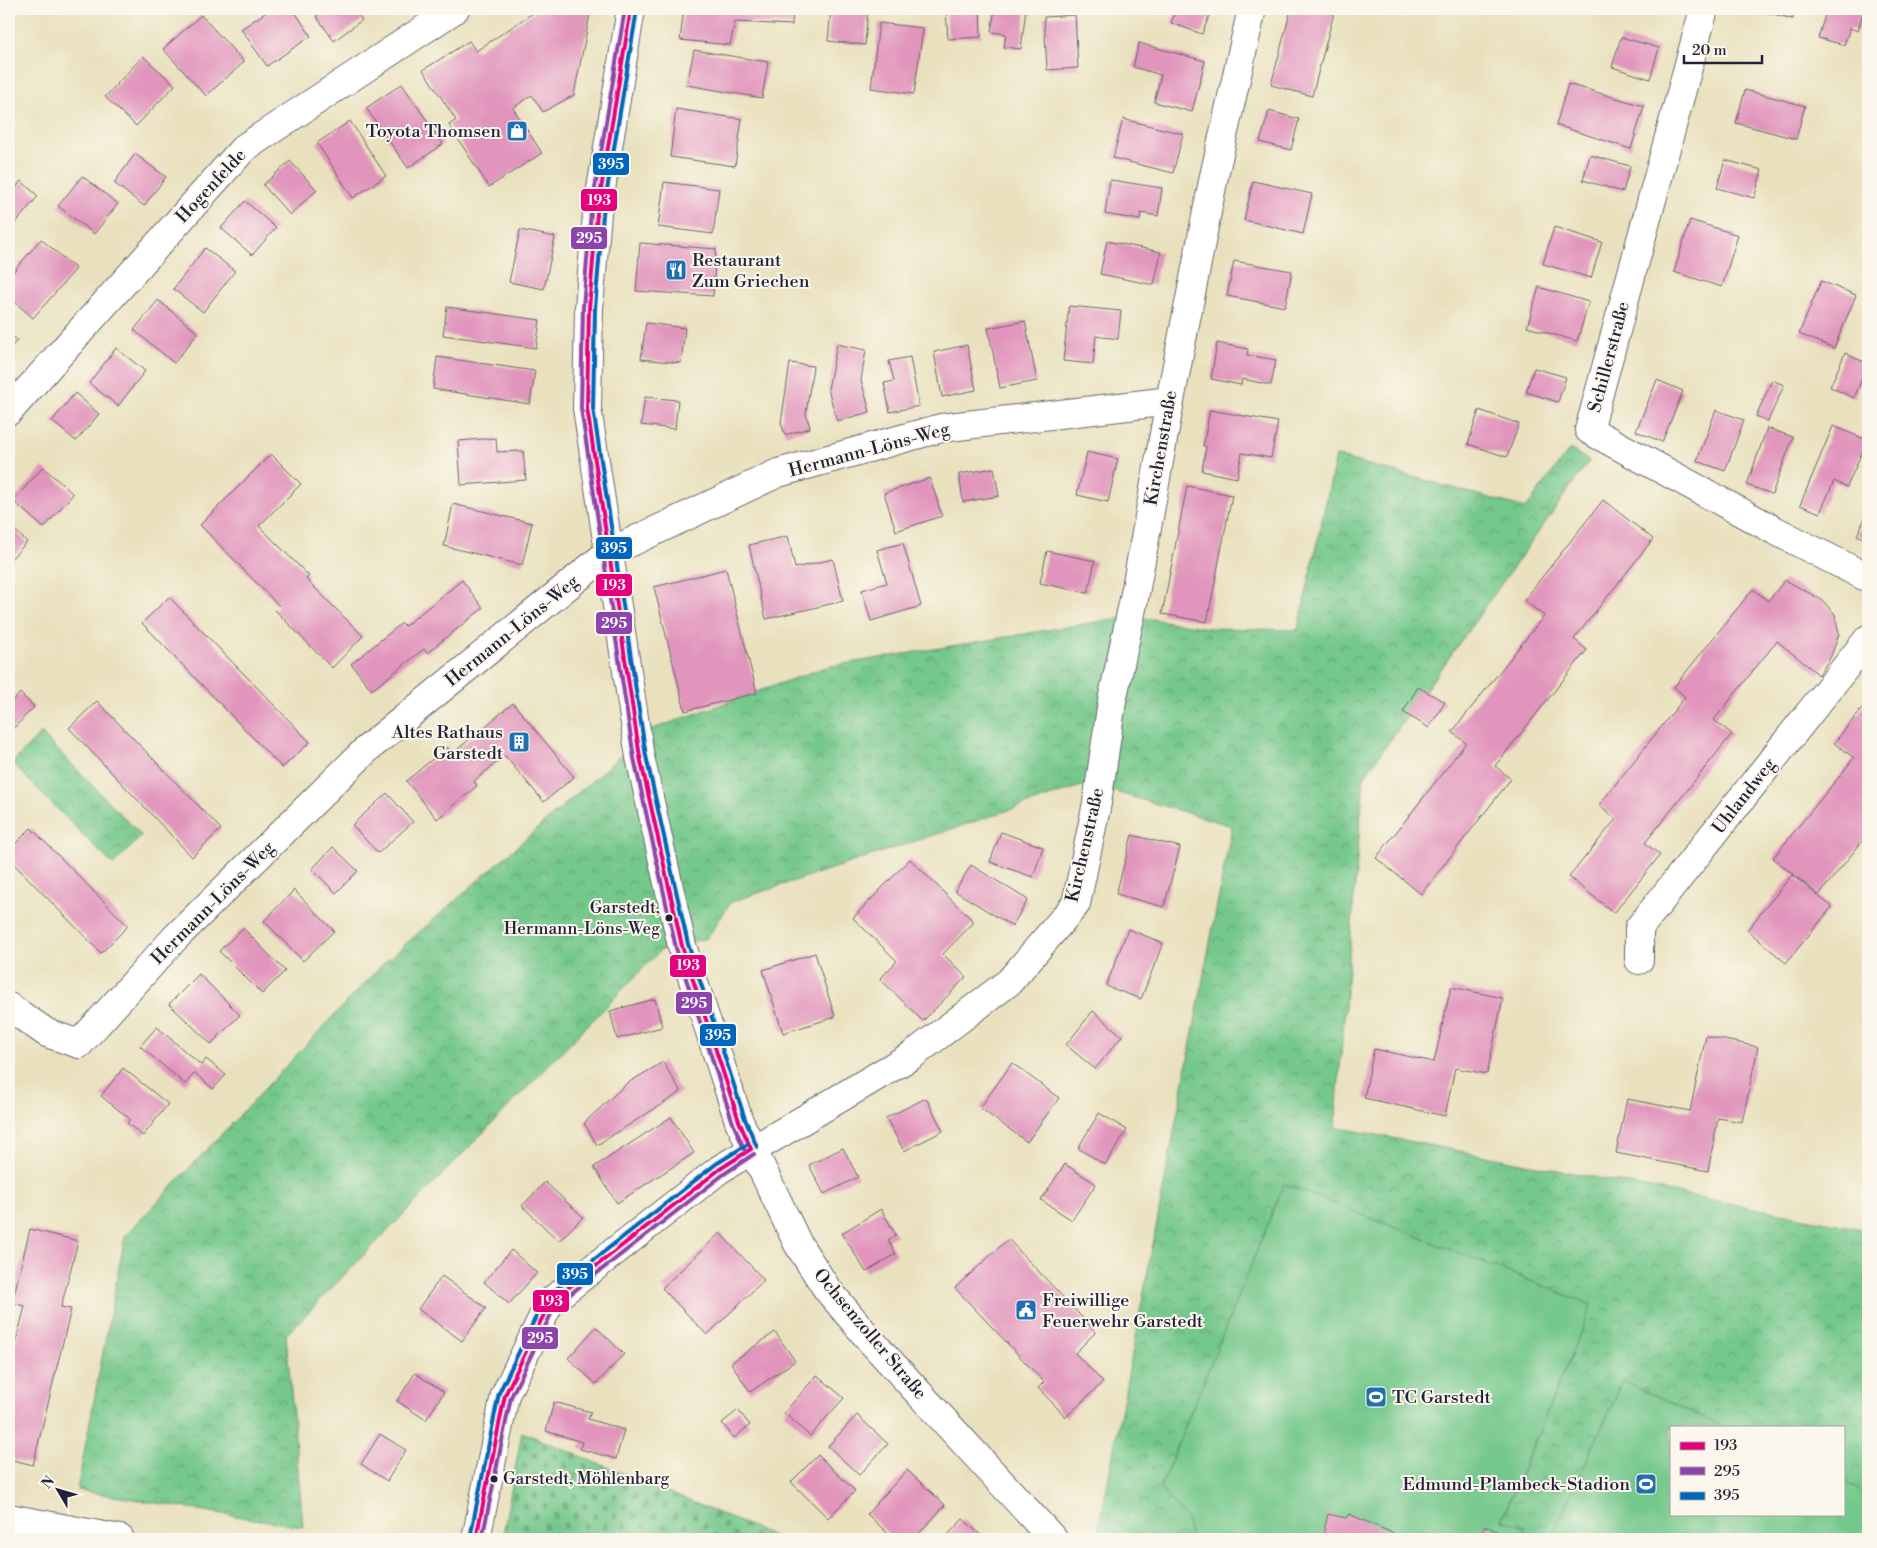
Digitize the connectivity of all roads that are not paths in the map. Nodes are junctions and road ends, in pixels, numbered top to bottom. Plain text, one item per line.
1 (455, 9) edge
2 (632, 9) edge
3 (1252, 9) edge
4 (1704, 9) edge
5 (1170, 401) junction
6 (9, 411) edge
7 (608, 553) junction
8 (1868, 578) edge
9 (1868, 639) edge
10 (1639, 960) dead end
11 (9, 1007) edge
12 (751, 1149) junction
13 (9, 1518) edge
14 (61, 1533) edge
15 (120, 1539) edge
16 (476, 1539) edge
17 (1053, 1539) edge

1 - 6 street, Hogenfelde
2 - 7 street, Ochsenzoller Straße
3 - 5 street, Kirchenstraße
4 - 8 street, Schillerstraße
5 - 7 street, Hermann-Löns-Weg
5 - 12 street, Kirchenstraße
7 - 11 street, Hermann-Löns-Weg
7 - 12 street, Ochsenzoller Straße
9 - 10 street, Uhlandweg
12 - 16 street, Kirchenstraße
12 - 17 street, Ochsenzoller Straße
13 - 14 street
14 - 15 street

